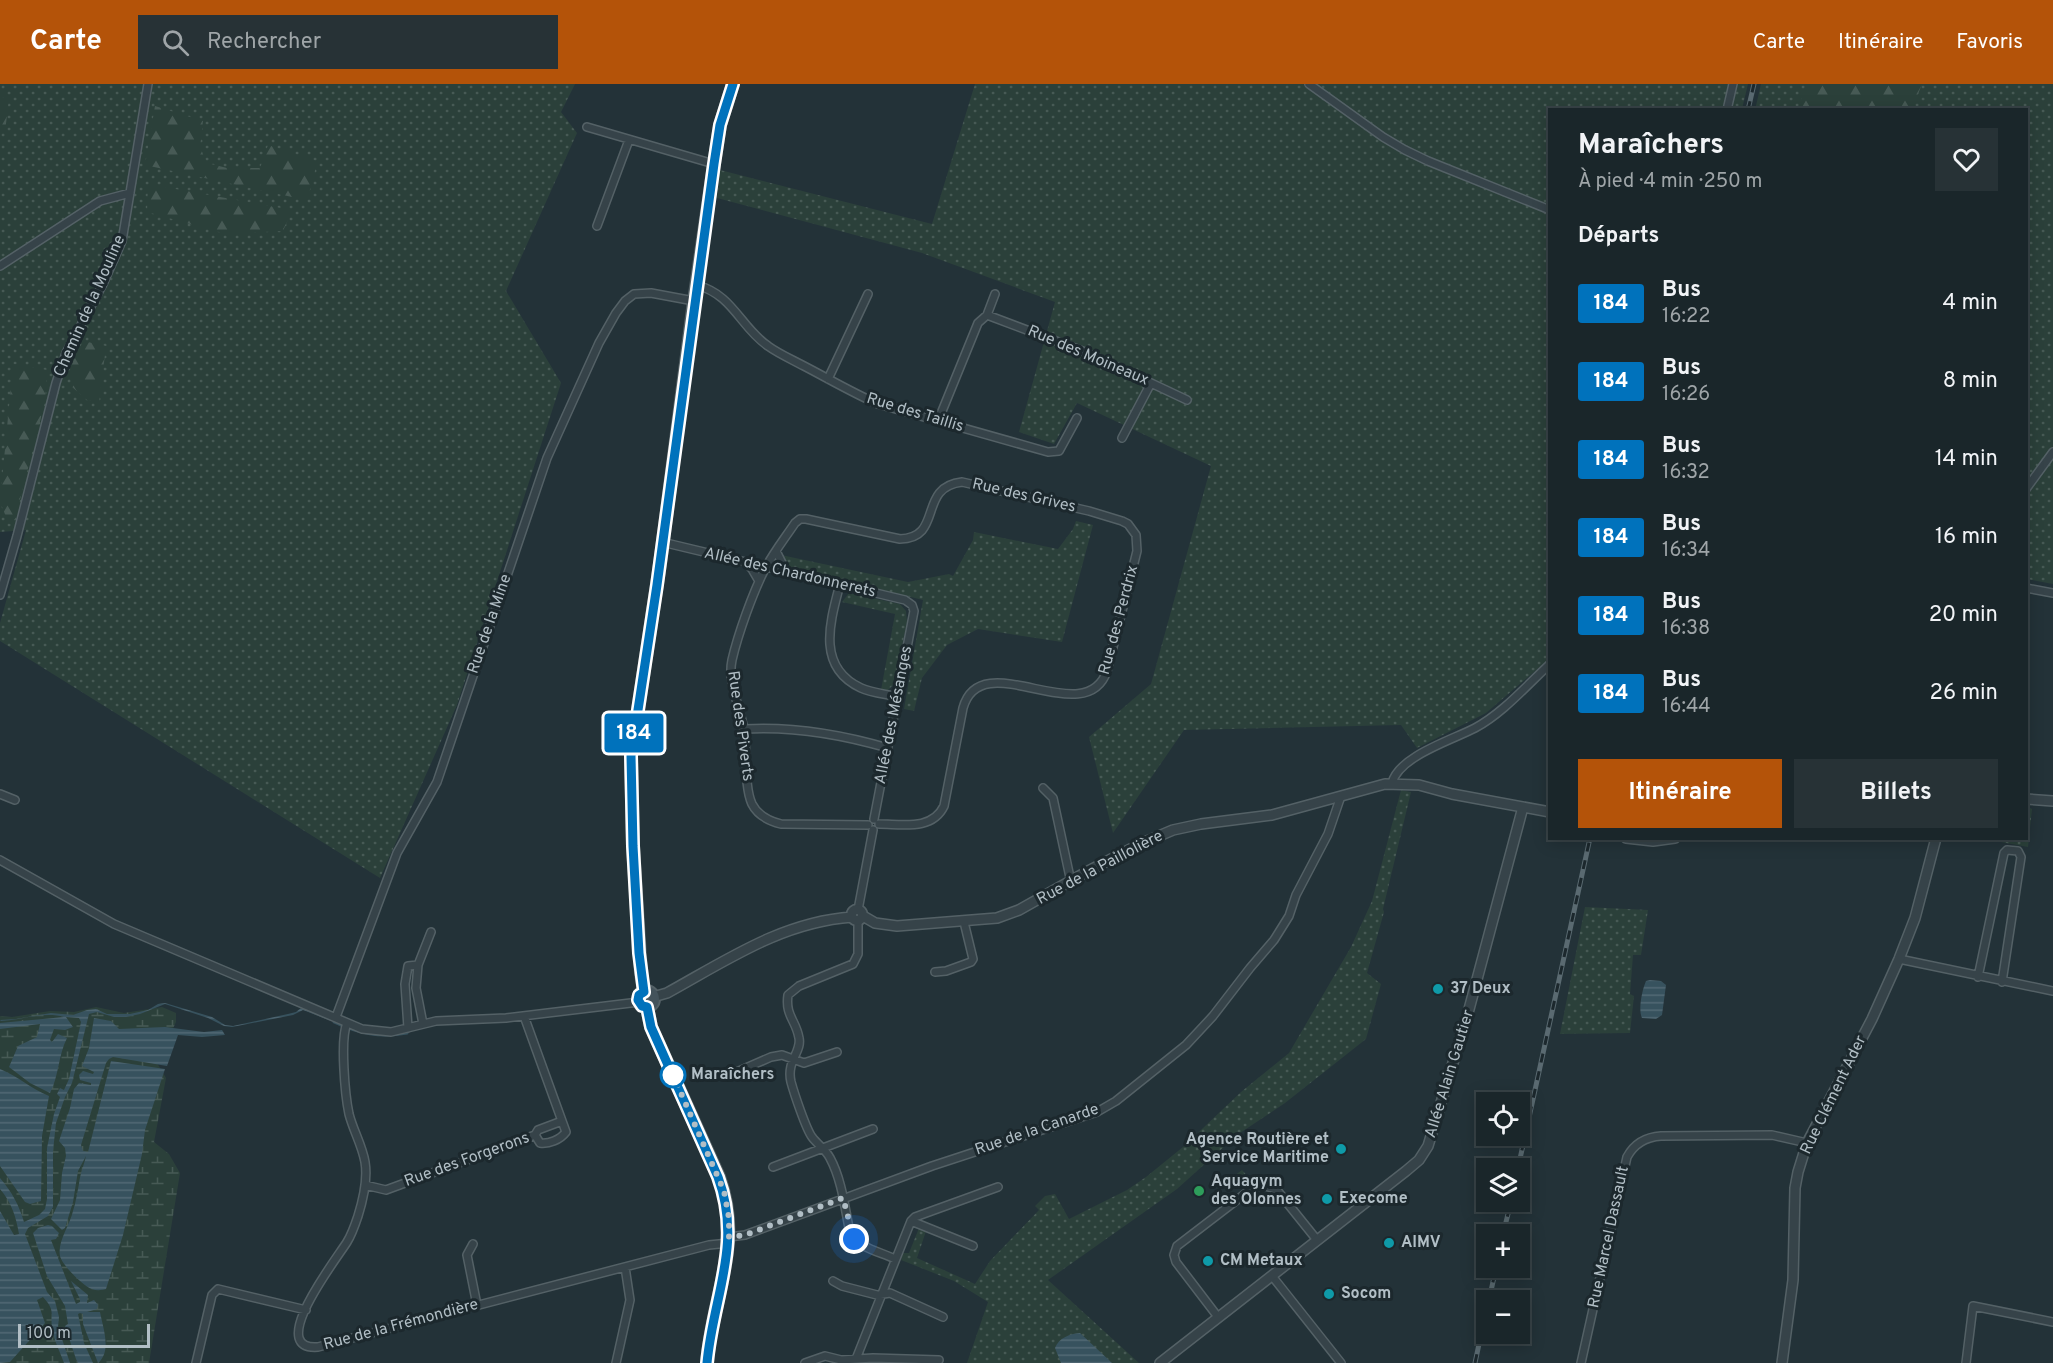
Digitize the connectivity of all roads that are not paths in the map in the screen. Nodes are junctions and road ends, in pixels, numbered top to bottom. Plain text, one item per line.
1 (148, 84) edge
2 (733, 84) edge
3 (1309, 84) edge
4 (1733, 84) edge
5 (1727, 108) edge
6 (587, 127) dead end
7 (629, 140) junction
8 (714, 164) junction
9 (130, 193) junction
10 (1548, 209) edge
11 (597, 226) dead end
12 (0, 266) edge
13 (696, 285) junction
14 (868, 294) dead end
15 (995, 294) dead end
16 (694, 301) junction
17 (987, 315) junction
18 (828, 379) junction
19 (1152, 383) junction
20 (1187, 400) dead end
21 (1077, 418) dead end
22 (938, 420) junction
23 (1122, 438) dead end
24 (2053, 452) edge
25 (2028, 486) edge
26 (1089, 511) joint
27 (662, 542) junction
28 (776, 551) junction
29 (745, 562) junction
30 (766, 567) junction
31 (786, 571) junction
32 (759, 581) junction
33 (840, 584) junction
34 (2028, 588) edge
35 (2053, 592) edge
36 (0, 596) edge
37 (914, 610) joint
38 (1548, 666) edge
39 (898, 697) junction
40 (744, 729) junction
41 (888, 748) junction
42 (1392, 783) junction
43 (1043, 788) dead end
44 (0, 794) edge
45 (1341, 795) junction
46 (2028, 799) edge
47 (15, 800) dead end
48 (2053, 801) edge
49 (1523, 807) junction
50 (1548, 812) edge
51 (877, 822) junction
52 (870, 828) junction
53 (1644, 840) edge
54 (1660, 840) edge
55 (1935, 840) edge
56 (0, 860) edge
57 (1071, 882) junction
58 (858, 916) junction
59 (964, 922) junction
60 (431, 932) dead end
61 (1899, 959) junction
62 (418, 965) junction
63 (935, 972) dead end
64 (1978, 977) junction
65 (2002, 982) junction
66 (2053, 991) edge
67 (646, 999) junction
68 (524, 1016) junction
69 (336, 1017) junction
70 (423, 1024) junction
71 (345, 1027) junction
72 (408, 1028) junction
73 (837, 1052) dead end
74 (792, 1058) junction
75 (732, 1074) dead end
76 (562, 1121) junction
77 (873, 1129) dead end
78 (535, 1136) junction
79 (1808, 1143) junction
80 (824, 1149) junction
81 (773, 1167) dead end
82 (365, 1185) junction
83 (998, 1187) dead end
84 (843, 1198) junction
85 (911, 1221) junction
86 (729, 1240) junction
87 (1317, 1240) junction
88 (473, 1244) dead end
89 (973, 1246) dead end
90 (895, 1259) junction
91 (625, 1267) junction
92 (1272, 1276) junction
93 (833, 1281) dead end
94 (882, 1293) junction
95 (477, 1305) junction
96 (306, 1310) junction
97 (943, 1317) dead end
98 (1218, 1317) junction
99 (2053, 1322) edge
100 (856, 1359) junction
101 (939, 1360) dead end
102 (196, 1363) edge
103 (616, 1363) edge
104 (707, 1363) edge
105 (805, 1363) edge
106 (1160, 1363) edge
107 (1341, 1363) edge
108 (1581, 1363) edge
109 (1782, 1363) edge
110 (1966, 1363) edge

1 - 9 street, Chemin de la Mouline
2 - 8 main road
3 - 10 street
4 - 5 street
6 - 7 street
7 - 8 street
7 - 11 street
8 - 13 main road
9 - 12 street
9 - 36 street, Chemin de la Mouline
13 - 16 main road
13 - 18 street, Rue des Taillis
14 - 18 street
15 - 17 street
16 - 27 main road
16 - 69 street, Rue de la Mine
17 - 19 street, Rue des Moineaux
17 - 22 street
18 - 22 street, Rue des Taillis
19 - 20 street, Rue des Moineaux
19 - 23 street
21 - 22 street, Rue des Taillis
24 - 25 street
26 - 28 street, Rue des Grives
26 - 51 street, Rue des Perdrix
27 - 29 street, Allée des Chardonnerets
27 - 67 main road
28 - 30 street, Rue des Grives
28 - 31 street
29 - 30 street, Allée des Chardonnerets
29 - 32 street
30 - 31 street, Allée des Chardonnerets
30 - 32 street, Rue des Piverts
31 - 33 street, Allée des Chardonnerets
32 - 40 street, Rue des Piverts
33 - 37 street, Allée des Chardonnerets
33 - 39 street
34 - 35 street
37 - 39 street, Allée des Mésanges
38 - 42 street
39 - 41 street, Allée des Mésanges
40 - 41 street
40 - 52 street, Rue des Piverts
41 - 51 street, Allée des Mésanges
42 - 45 street, Rue de la Paillolière
42 - 49 street, Rue de la Paillolière
43 - 57 street
44 - 47 street
45 - 57 street, Rue de la Paillolière
45 - 84 street, Rue de la Canarde
46 - 48 street
49 - 50 street, Rue de la Paillolière
49 - 87 street, Allée Alain Gautier
51 - 52 street
52 - 58 street
53 - 54 street
55 - 61 street, Rue Clément Ader
56 - 69 street
57 - 59 street, Rue de la Paillolière
58 - 59 street, Rue de la Paillolière
58 - 67 street, Rue de la Paillolière
58 - 74 street
59 - 63 street
60 - 62 street
61 - 64 street
61 - 79 street, Rue Clément Ader
62 - 70 street
62 - 72 street
64 - 65 street
64 - 65 street
65 - 66 street
67 - 68 street
67 - 86 main road
68 - 70 street
68 - 76 street
69 - 71 street
70 - 72 street
71 - 72 street
71 - 82 street, Rue de la Frémondière
73 - 74 street
74 - 75 street
74 - 80 street
76 - 78 street, Rue des Forgerons
76 - 78 street
77 - 80 street
78 - 82 street, Rue des Forgerons
79 - 108 street, Rue Marcel Dassault
79 - 109 street, Rue Clément Ader
80 - 81 street
80 - 84 street
82 - 96 street, Rue de la Frémondière
83 - 85 street
84 - 86 street, Rue de la Canarde
84 - 90 street
85 - 89 street
85 - 90 street
86 - 91 street, Rue de la Frémondière
86 - 104 main road
87 - 92 street, Allée Alain Gautier
87 - 98 street
88 - 95 street
90 - 94 street
91 - 95 street, Rue de la Frémondière
91 - 103 street
92 - 98 street, Allée Alain Gautier
92 - 107 street
93 - 94 street
94 - 97 street
94 - 100 street
95 - 96 street, Rue de la Frémondière
96 - 102 street
98 - 106 street, Allée Alain Gautier
99 - 110 street
100 - 101 street
100 - 105 street

